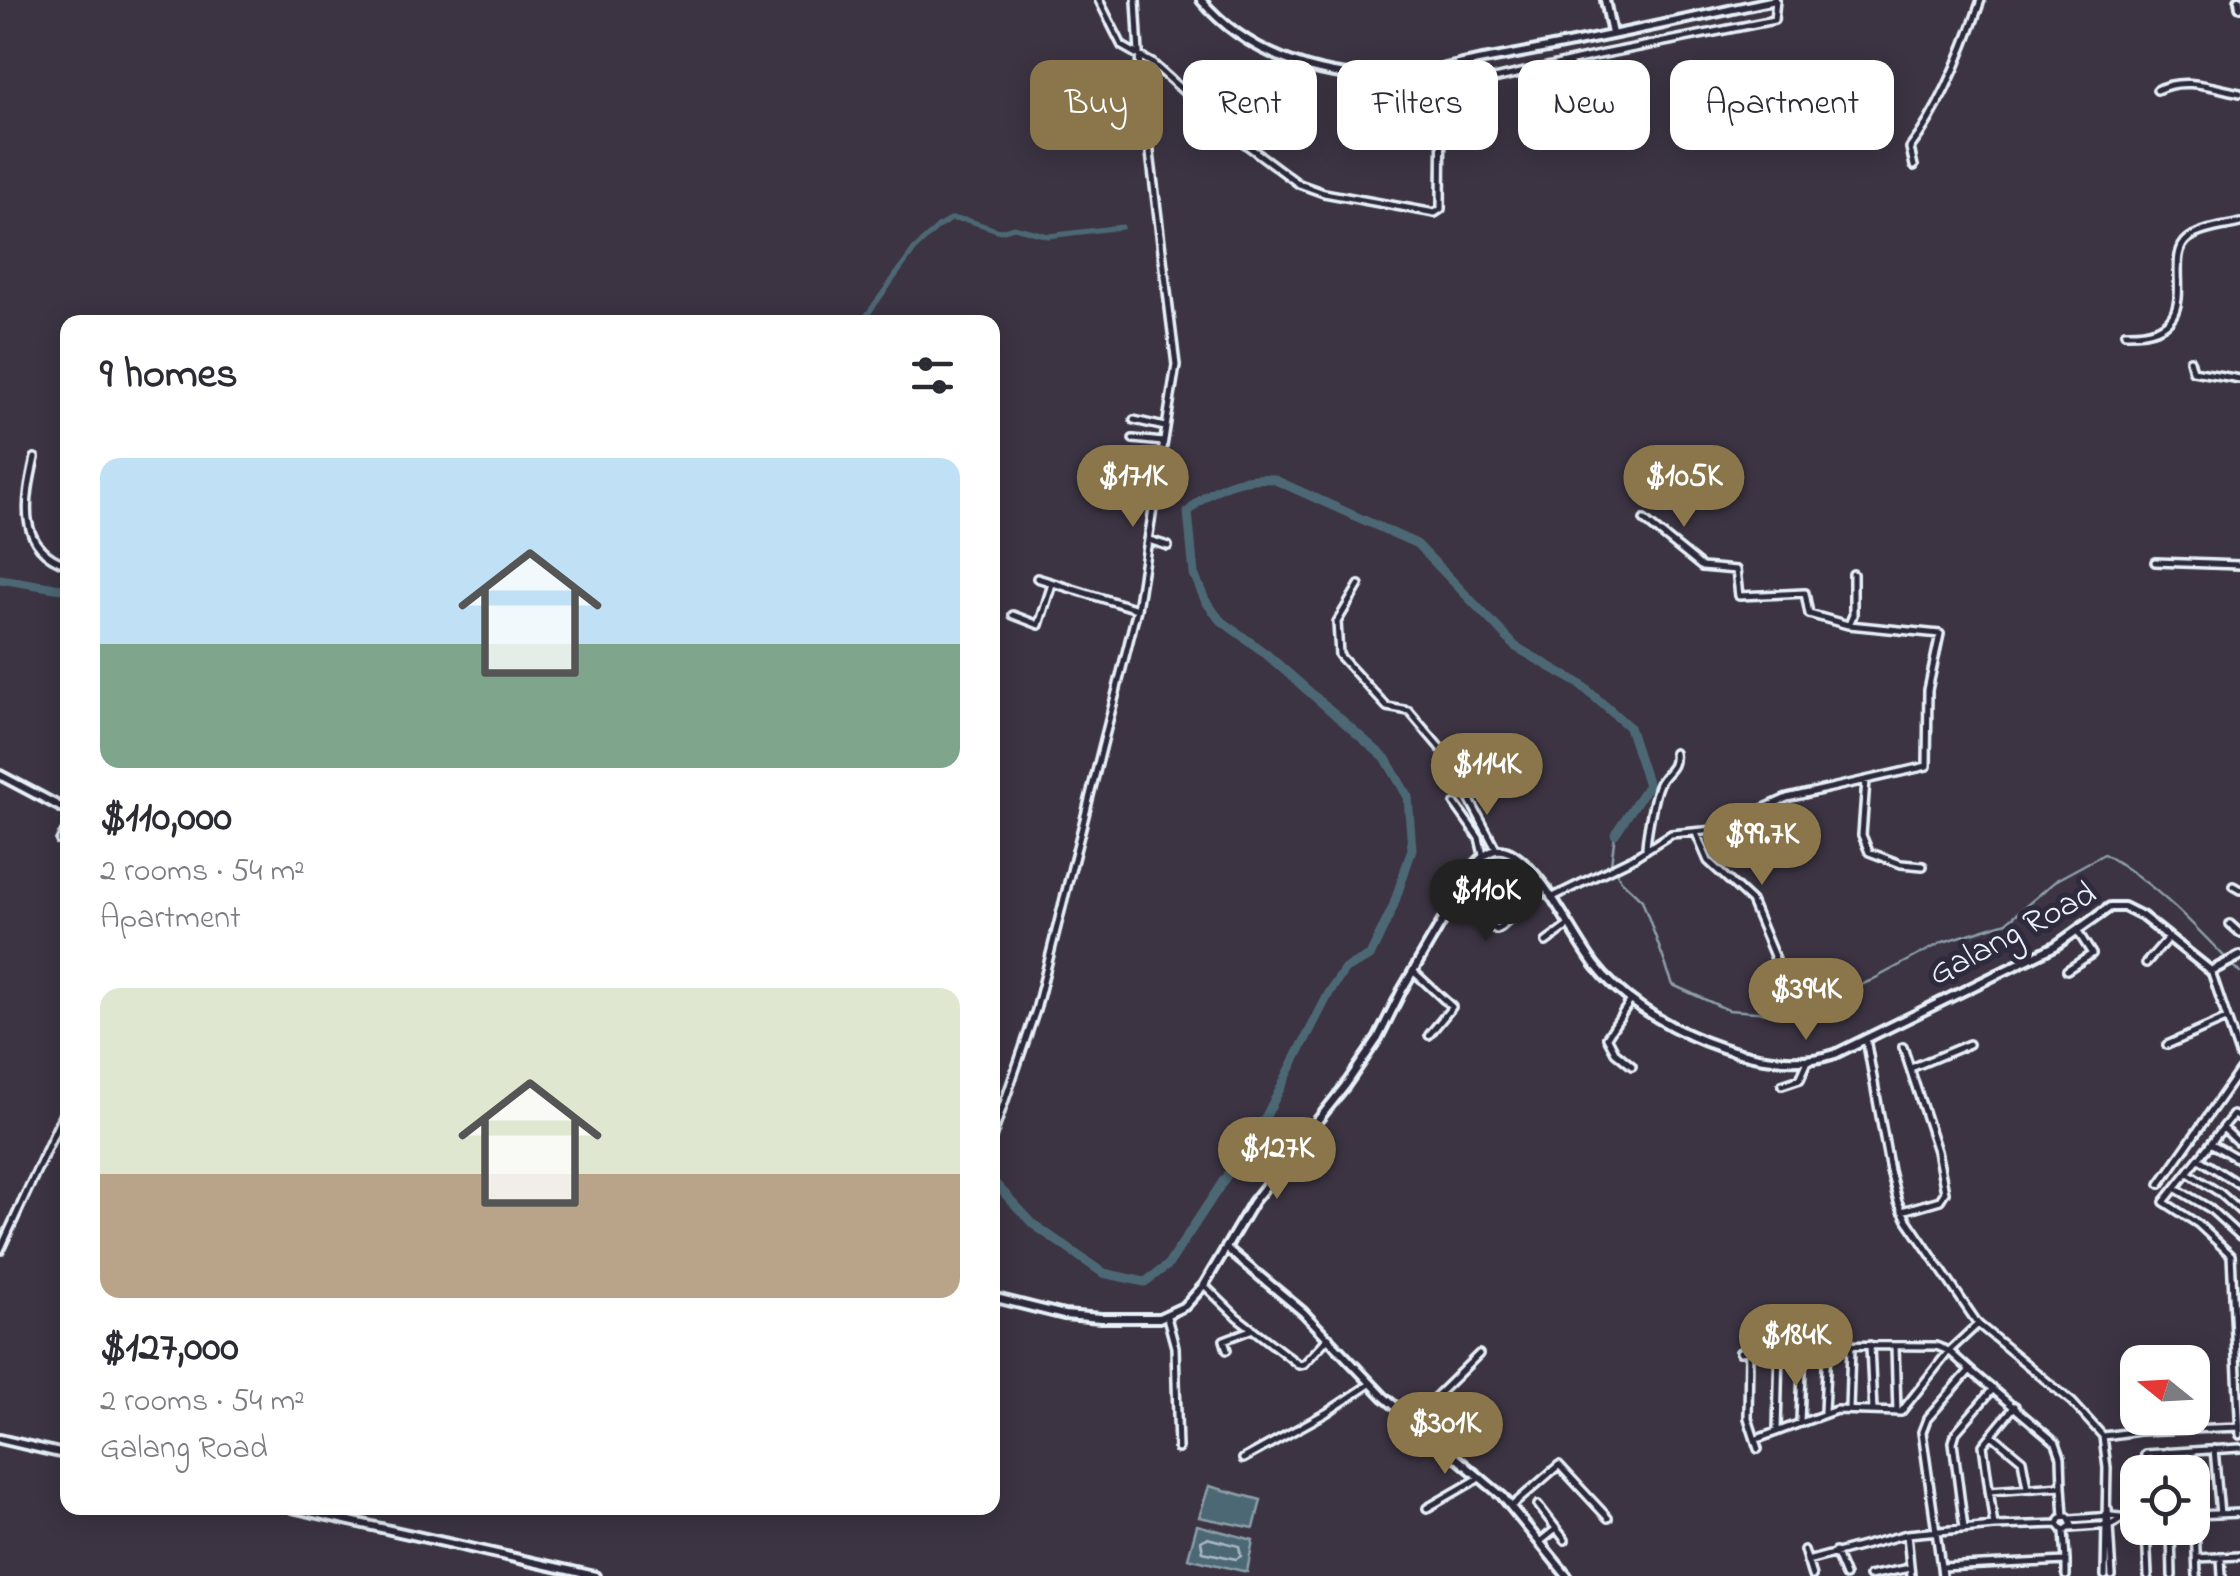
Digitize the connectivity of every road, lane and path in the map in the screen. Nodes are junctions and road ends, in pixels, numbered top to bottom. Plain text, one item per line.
1 (1098, 0) edge
2 (1136, 0) edge
3 (1201, 0) edge
4 (1605, 0) edge
5 (1776, 0) edge
6 (1981, 0) edge
7 (1612, 34) junction
8 (1139, 56) junction
9 (1584, 60) edge
10 (2157, 90) dead end
11 (2240, 93) edge
12 (1440, 150) edge
13 (1914, 166) dead end
14 (2240, 223) edge
15 (2125, 334) dead end
16 (2190, 360) dead end
17 (2240, 378) edge
18 (1134, 420) dead end
19 (1166, 427) junction
20 (1133, 439) dead end
21 (1163, 442) junction
22 (35, 458) dead end
23 (1644, 520) dead end
24 (1149, 540) junction
25 (1168, 546) dead end
26 (60, 562) edge
27 (2155, 562) dead end
28 (2240, 564) edge
29 (1853, 574) dead end
30 (1037, 578) dead end
31 (1052, 584) junction
32 (1359, 585) dead end
33 (1137, 609) junction
34 (1013, 615) dead end
35 (1849, 625) junction
36 (1674, 754) dead end
37 (0, 776) edge
38 (1866, 780) junction
39 (1455, 804) dead end
40 (60, 807) edge
41 (1696, 833) junction
42 (1496, 849) junction
43 (1646, 850) junction
44 (1483, 855) junction
45 (1923, 866) dead end
46 (1542, 886) junction
47 (1552, 898) junction
48 (1453, 904) junction
49 (2230, 924) dead end
50 (1570, 925) junction
51 (2078, 932) junction
52 (2240, 933) edge
53 (2168, 938) junction
54 (1546, 942) dead end
55 (2240, 956) edge
56 (2146, 962) dead end
57 (1779, 968) dead end
58 (2067, 970) dead end
59 (1413, 971) junction
60 (2213, 971) junction
61 (1631, 1000) junction
62 (2226, 1020) junction
63 (1429, 1035) dead end
64 (1866, 1040) junction
65 (1969, 1044) dead end
66 (2167, 1046) dead end
67 (1904, 1047) dead end
68 (2240, 1056) edge
69 (1808, 1062) junction
70 (1632, 1066) dead end
71 (1911, 1068) junction
72 (2240, 1070) edge
73 (1782, 1085) dead end
74 (1000, 1115) edge
75 (2240, 1118) edge
76 (60, 1120) edge
77 (2223, 1128) junction
78 (2236, 1141) dead end
79 (2212, 1144) junction
80 (2200, 1158) junction
81 (2239, 1158) edge
82 (2188, 1173) junction
83 (2160, 1184) dead end
84 (2240, 1185) edge
85 (2175, 1188) junction
86 (1902, 1211) junction
87 (2240, 1211) edge
88 (2240, 1236) edge
89 (1226, 1248) junction
90 (0, 1250) edge
91 (2237, 1277) edge
92 (1204, 1285) junction
93 (2237, 1296) edge
94 (1000, 1299) edge
95 (2237, 1314) edge
96 (1168, 1316) junction
97 (1978, 1324) junction
98 (1253, 1329) junction
99 (2238, 1333) edge
100 (1329, 1337) junction
101 (1803, 1344) junction
102 (1870, 1345) junction
103 (1778, 1346) junction
104 (1851, 1346) junction
105 (1895, 1346) junction
106 (1827, 1347) junction
107 (1227, 1350) dead end
108 (1749, 1350) junction
109 (2238, 1350) edge
110 (1948, 1351) junction
111 (1740, 1352) dead end
112 (1479, 1354) dead end
113 (1970, 1370) junction
114 (2239, 1370) edge
115 (1370, 1384) junction
116 (1994, 1388) junction
117 (2239, 1388) edge
118 (2015, 1406) junction
119 (2240, 1408) edge
120 (1849, 1410) junction
121 (1873, 1411) junction
122 (1824, 1412) junction
123 (1899, 1412) junction
124 (1410, 1421) junction
125 (1800, 1422) junction
126 (1902, 1423) dead end
127 (2240, 1426) edge
128 (1777, 1431) junction
129 (2240, 1434) edge
130 (1992, 1435) junction
131 (2102, 1436) junction
132 (1757, 1439) junction
133 (0, 1440) edge
134 (2240, 1448) edge
135 (1178, 1449) dead end
136 (2214, 1449) junction
137 (1758, 1450) dead end
138 (2192, 1451) junction
139 (2167, 1452) junction
140 (60, 1453) edge
141 (2145, 1455) edge
142 (2167, 1455) edge
143 (2192, 1455) edge
144 (1243, 1459) dead end
145 (1481, 1477) junction
146 (2062, 1486) junction
147 (2027, 1488) junction
148 (1989, 1491) junction
149 (1538, 1505) dead end
150 (1512, 1506) junction
151 (1427, 1508) dead end
152 (2240, 1513) edge
153 (2210, 1514) edge
154 (2220, 1514) junction
155 (323, 1515) edge
156 (2108, 1516) junction
157 (1608, 1518) dead end
158 (2067, 1518) junction
159 (2120, 1519) joint
160 (2058, 1524) junction
161 (2108, 1525) junction
162 (1994, 1526) junction
163 (1964, 1528) junction
164 (1556, 1529) junction
165 (1937, 1530) junction
166 (2067, 1530) junction
167 (1907, 1534) junction
168 (1565, 1540) dead end
169 (1540, 1541) junction
170 (2147, 1545) edge
171 (2171, 1545) edge
172 (2195, 1545) edge
173 (1804, 1550) dead end
174 (1835, 1552) junction
175 (2240, 1556) edge
176 (2221, 1557) junction
177 (2196, 1558) junction
178 (1808, 1561) junction
179 (2066, 1561) junction
180 (1910, 1568) junction
181 (1941, 1568) junction
182 (595, 1576) edge
183 (1567, 1576) edge
184 (1812, 1576) edge
185 (1844, 1576) edge
186 (1869, 1576) edge
187 (1911, 1576) edge
188 (1942, 1576) edge
189 (2066, 1576) edge
190 (2109, 1576) edge
191 (2148, 1576) edge
192 (2172, 1576) edge
193 (2197, 1576) edge
194 (2222, 1576) edge

1 - 8 street
2 - 8 street
3 - 7 street
4 - 7 street
5 - 7 street
5 - 9 street
6 - 13 street
8 - 12 street
8 - 19 street
10 - 11 street
14 - 15 street
16 - 17 street
18 - 19 street
19 - 21 street
20 - 21 street
21 - 24 street
22 - 26 street
23 - 35 street
24 - 25 street
24 - 33 street
27 - 28 street
29 - 35 street
30 - 31 street
31 - 33 street
31 - 34 street
32 - 42 street
33 - 74 street
35 - 38 street
36 - 43 street
37 - 40 street
38 - 41 street
38 - 45 street
39 - 44 street
41 - 43 street
41 - 57 street
42 - 44 street
42 - 46 street, Galang Road
43 - 47 street
44 - 48 street
46 - 47 street, Galang Road
46 - 48 street
47 - 50 street, Galang Road
48 - 59 street
49 - 52 street
50 - 54 street
50 - 61 street, Galang Road
51 - 53 street, Galang Road
51 - 58 street
51 - 64 street, Galang Road
53 - 56 street
53 - 60 street, Galang Road
55 - 60 street
59 - 63 street
59 - 89 street
60 - 62 street
61 - 69 street, Galang Road
61 - 70 street
62 - 66 street
62 - 68 street
64 - 69 street, Galang Road
64 - 86 street
65 - 71 street
67 - 71 street
69 - 73 street
71 - 86 street
72 - 83 street
75 - 77 street
76 - 90 street
77 - 78 street
77 - 79 street
79 - 80 street
79 - 81 street
80 - 82 street
80 - 84 street
82 - 85 street
82 - 87 street
85 - 88 street
85 - 91 street
86 - 97 street
89 - 92 street
89 - 100 street
91 - 93 street
92 - 96 street
92 - 98 street
93 - 95 street
94 - 96 street
95 - 99 street
96 - 135 street
97 - 110 street
97 - 131 street
98 - 100 street
98 - 107 street
99 - 109 street
100 - 115 street
101 - 103 street
101 - 106 street
101 - 125 street
102 - 104 street
102 - 105 street
102 - 121 street
103 - 108 street
103 - 128 street
104 - 106 street
104 - 120 street
105 - 110 street
105 - 123 street
106 - 122 street
108 - 111 street
108 - 132 street
109 - 114 street
110 - 113 street
110 - 123 street
112 - 124 street
113 - 116 street
113 - 165 street
114 - 117 street
115 - 124 street
115 - 144 street
116 - 118 street
116 - 163 street
117 - 119 street
118 - 130 street
118 - 146 street
119 - 127 street
120 - 121 street
120 - 122 street
121 - 123 street
122 - 125 street
123 - 126 street
124 - 145 street
125 - 128 street
127 - 129 street
127 - 131 street
128 - 132 street
130 - 147 street
130 - 148 street
131 - 156 street
132 - 137 street
133 - 140 street
134 - 136 street
136 - 138 street
136 - 154 street
138 - 139 street
138 - 143 street
139 - 141 street
139 - 142 street
145 - 150 street
145 - 151 street
146 - 147 street
146 - 158 street
147 - 148 street
148 - 162 street
149 - 164 street
150 - 157 street
150 - 169 street
152 - 154 street
153 - 154 street
155 - 182 street
156 - 158 street
156 - 159 street
156 - 161 street
158 - 160 street
158 - 166 street
159 - 161 street
160 - 162 street
160 - 166 street
161 - 166 street
161 - 190 street
162 - 163 street
163 - 165 street
164 - 168 street
164 - 169 street
165 - 167 street
165 - 181 street
166 - 179 street
167 - 174 street
167 - 180 street
169 - 183 street
170 - 191 street
171 - 192 street
172 - 177 street
173 - 178 street
174 - 178 street
174 - 185 street
175 - 176 street
176 - 177 street
176 - 194 street
177 - 193 street
178 - 184 street
179 - 181 street
179 - 189 street
180 - 186 street
180 - 187 street
181 - 188 street

